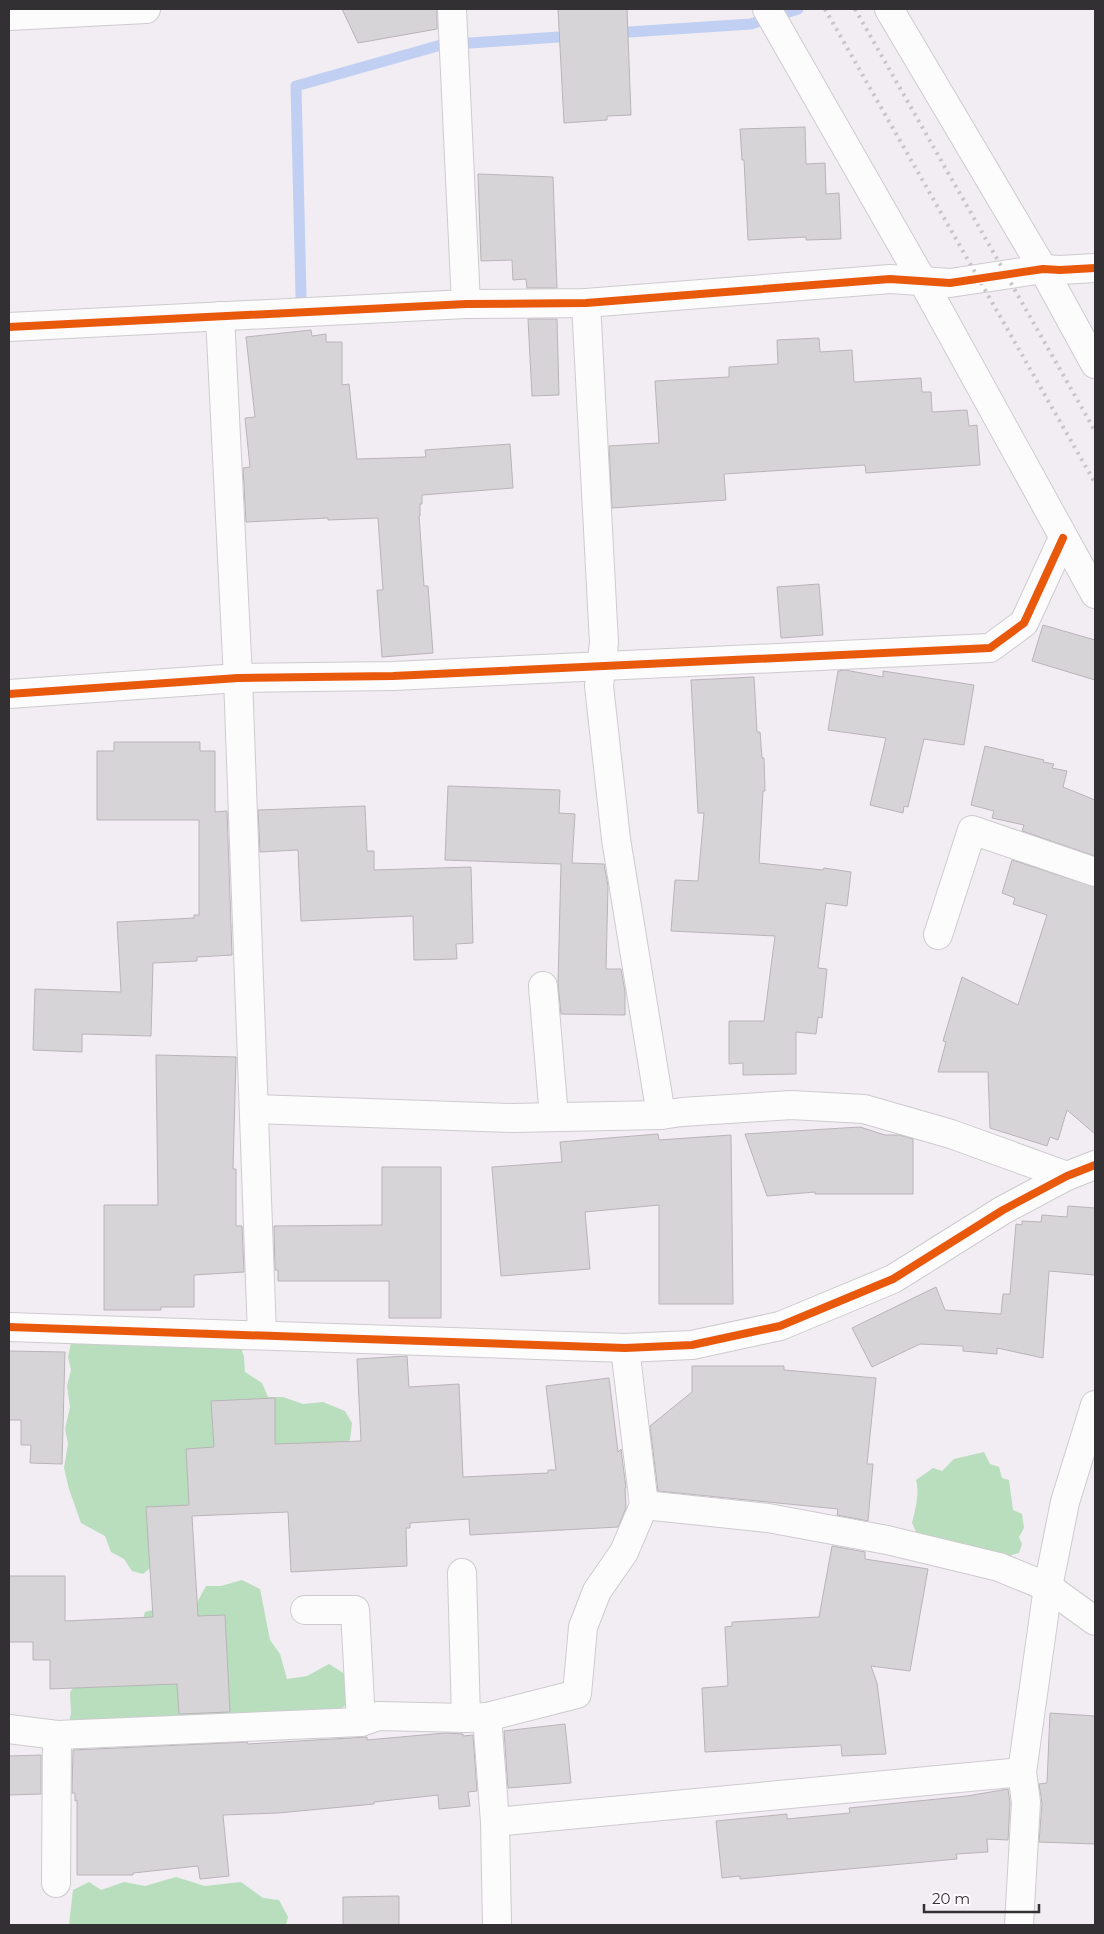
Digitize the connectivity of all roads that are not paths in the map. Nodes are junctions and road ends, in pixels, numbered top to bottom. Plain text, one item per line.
1 (146, 9) edge
2 (452, 9) edge
3 (889, 9) edge
4 (25, 13) edge
5 (773, 20) edge
6 (1095, 268) edge
7 (1043, 269) junction
8 (922, 280) junction
9 (586, 303) junction
10 (466, 304) junction
11 (220, 316) junction
12 (9, 327) edge
13 (1095, 364) edge
14 (1063, 538) junction
15 (1095, 594) edge
16 (602, 666) junction
17 (238, 678) junction
18 (9, 694) edge
19 (1095, 872) edge
20 (938, 935) dead end
21 (543, 986) dead end
22 (255, 1109) junction
23 (661, 1115) junction
24 (554, 1117) junction
25 (1095, 1166) edge
26 (1067, 1176) junction
27 (9, 1327) edge
28 (262, 1335) junction
29 (625, 1348) junction
30 (1095, 1405) edge
31 (644, 1505) junction
32 (462, 1573) dead end
33 (1048, 1587) junction
34 (305, 1610) dead end
35 (1095, 1621) edge
36 (477, 1717) junction
37 (361, 1722) junction
38 (9, 1728) edge
39 (57, 1735) junction
40 (1022, 1772) junction
41 (495, 1822) junction
42 (56, 1883) dead end
43 (497, 1925) edge
44 (1019, 1925) edge

1 - 4 street
2 - 10 street
3 - 7 street
5 - 8 street
6 - 7 street
7 - 8 street
7 - 13 street
8 - 9 street
8 - 14 street
9 - 10 street
9 - 16 street
10 - 11 street
11 - 12 street
11 - 17 street
14 - 15 street
14 - 16 street
16 - 17 street
16 - 23 street
17 - 18 street
17 - 22 street
19 - 20 street
21 - 24 street
22 - 24 street
22 - 28 street
23 - 24 street
23 - 26 street
25 - 26 street
26 - 29 street
27 - 28 street
28 - 29 street
29 - 31 street
30 - 33 street
31 - 33 street
31 - 36 street
32 - 36 street
33 - 35 street
33 - 40 street
34 - 37 street
36 - 37 street
36 - 41 street
37 - 39 street
38 - 39 street
39 - 42 street
40 - 41 street
40 - 44 street
41 - 43 street

